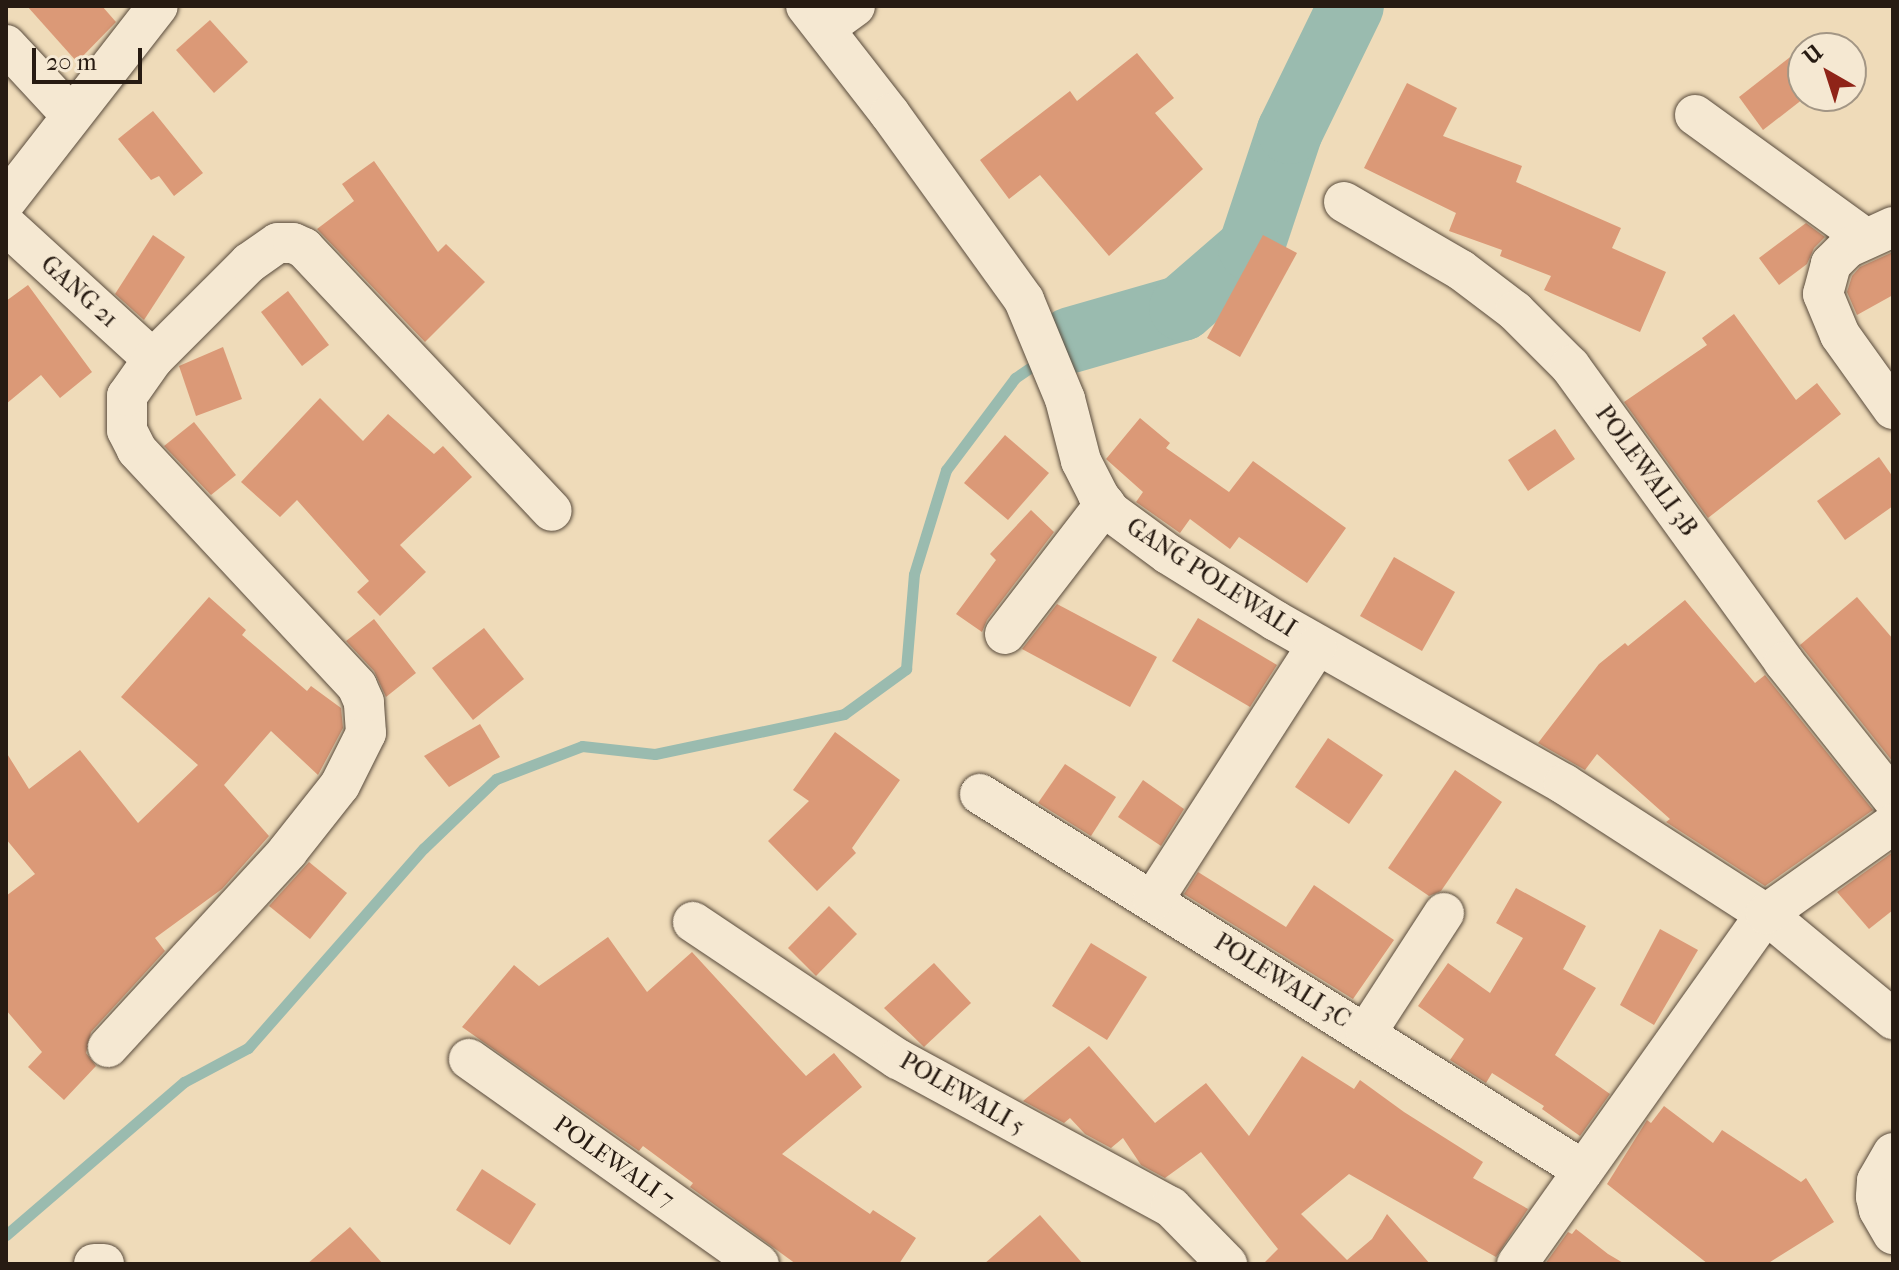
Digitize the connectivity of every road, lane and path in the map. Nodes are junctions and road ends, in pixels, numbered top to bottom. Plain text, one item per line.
1 (158, 6) edge
2 (829, 13) edge
3 (6, 45) edge
4 (71, 115) junction
5 (1695, 115) dead end
6 (6, 201) edge
7 (1344, 202) dead end
8 (6, 225) edge
9 (1879, 233) edge
10 (153, 359) junction
11 (1893, 409) edge
12 (1105, 504) junction
13 (552, 511) dead end
14 (1005, 634) dead end
15 (1317, 646) junction
16 (980, 794) dead end
17 (1893, 799) edge
18 (1893, 824) edge
19 (1153, 900) junction
20 (1444, 913) dead end
21 (1766, 914) junction
22 (693, 922) dead end
23 (1893, 1019) edge
24 (1366, 1033) junction
25 (108, 1047) dead end
26 (469, 1059) dead end
27 (1893, 1153) edge
28 (1583, 1170) junction
29 (1893, 1234) edge
30 (94, 1264) edge
31 (104, 1264) edge
32 (759, 1264) edge
33 (1227, 1264) edge
34 (1517, 1264) edge

1 - 4 street
2 - 12 street, GANG POLEWALI
3 - 4 street
4 - 6 street
5 - 9 street
7 - 17 street, POLEWALI 3B
8 - 10 street, GANG 21
9 - 11 street
10 - 13 street
10 - 25 street
12 - 14 street
12 - 15 street, GANG POLEWALI
15 - 19 street, GANG POLEWALI
15 - 21 street
16 - 19 street, POLEWALI 3C
18 - 21 street
19 - 24 street, POLEWALI 3C
20 - 24 street
21 - 23 street
21 - 28 street
22 - 33 street, POLEWALI 5
24 - 28 street, POLEWALI 3C
26 - 32 street, POLEWALI 7
27 - 29 street
28 - 34 street
30 - 31 street

